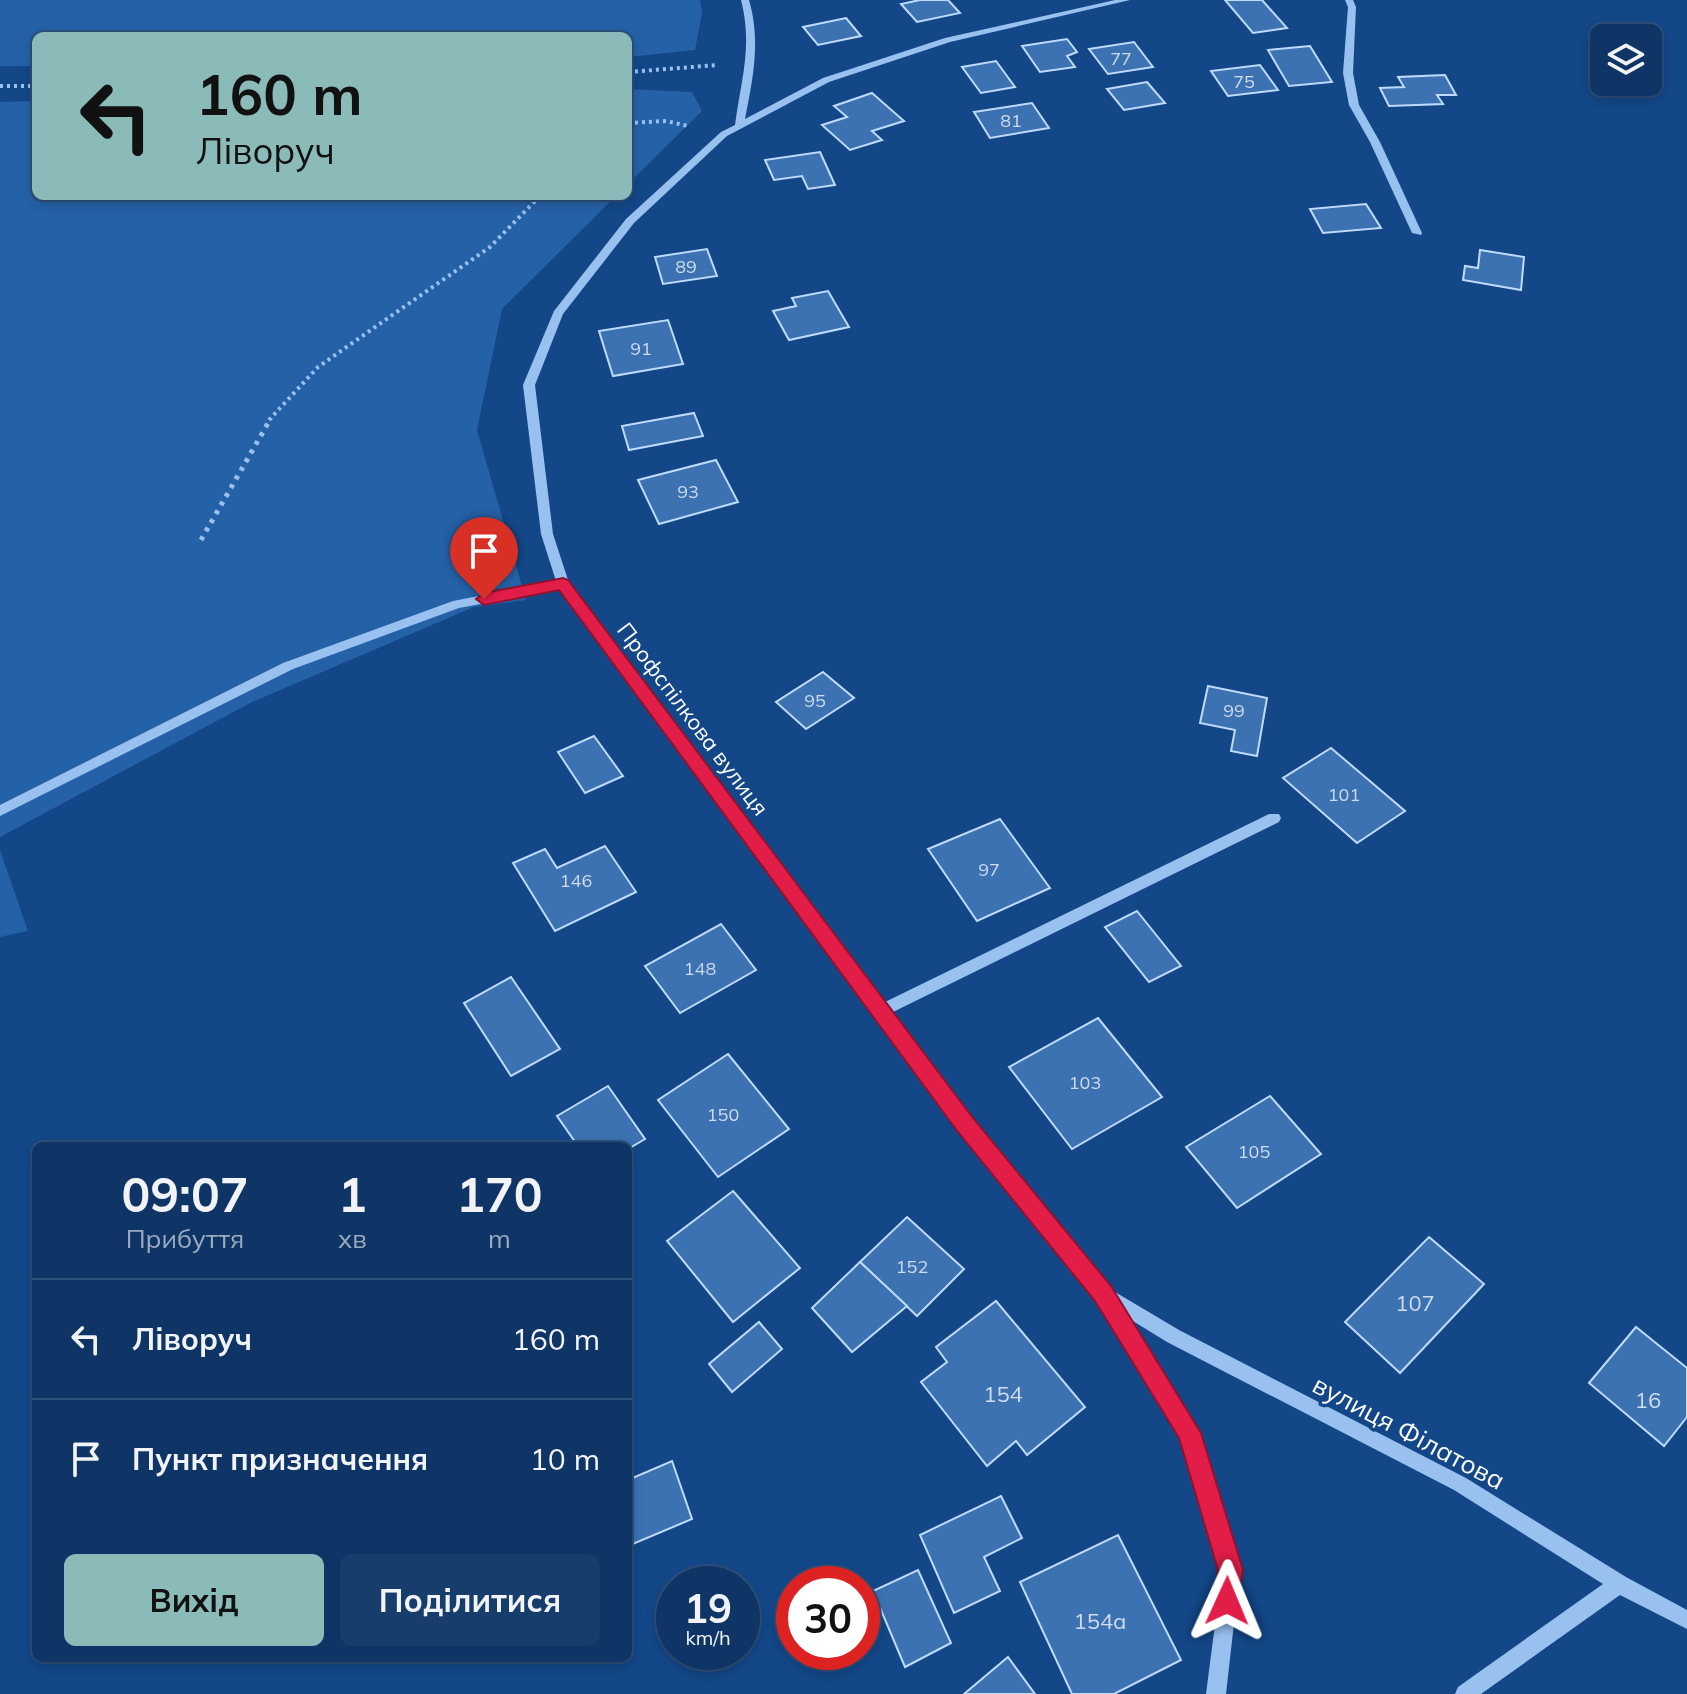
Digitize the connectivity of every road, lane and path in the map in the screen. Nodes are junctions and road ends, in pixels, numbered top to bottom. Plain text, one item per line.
1 (745, 0) edge
2 (1126, 0) edge
3 (1349, 0) edge
4 (751, 63) junction
5 (632, 72) edge
6 (0, 86) edge
7 (32, 86) edge
8 (632, 123) edge
9 (739, 124) junction
10 (724, 134) junction
11 (536, 200) edge
12 (1417, 233) dead end
13 (201, 540) dead end
14 (563, 584) junction
15 (0, 811) edge
16 (1274, 818) dead end
17 (880, 1011) junction
18 (1103, 1293) junction
19 (1619, 1584) junction
20 (1687, 1620) edge
21 (1216, 1694) edge
22 (1465, 1694) edge

1 - 4 street
2 - 9 street, Профспілкова вулиця
3 - 12 street
4 - 5 path
4 - 9 street
6 - 7 path
8 - 10 path
9 - 10 street, Профспілкова вулиця
10 - 14 street, Профспілкова вулиця
11 - 13 path
14 - 15 street
14 - 17 street, Профспілкова вулиця
16 - 17 street
17 - 18 street, Профспілкова вулиця
18 - 19 street, вулиця Філатова
18 - 21 street, Профспілкова вулиця
19 - 20 street, вулиця Філатова
19 - 22 street

